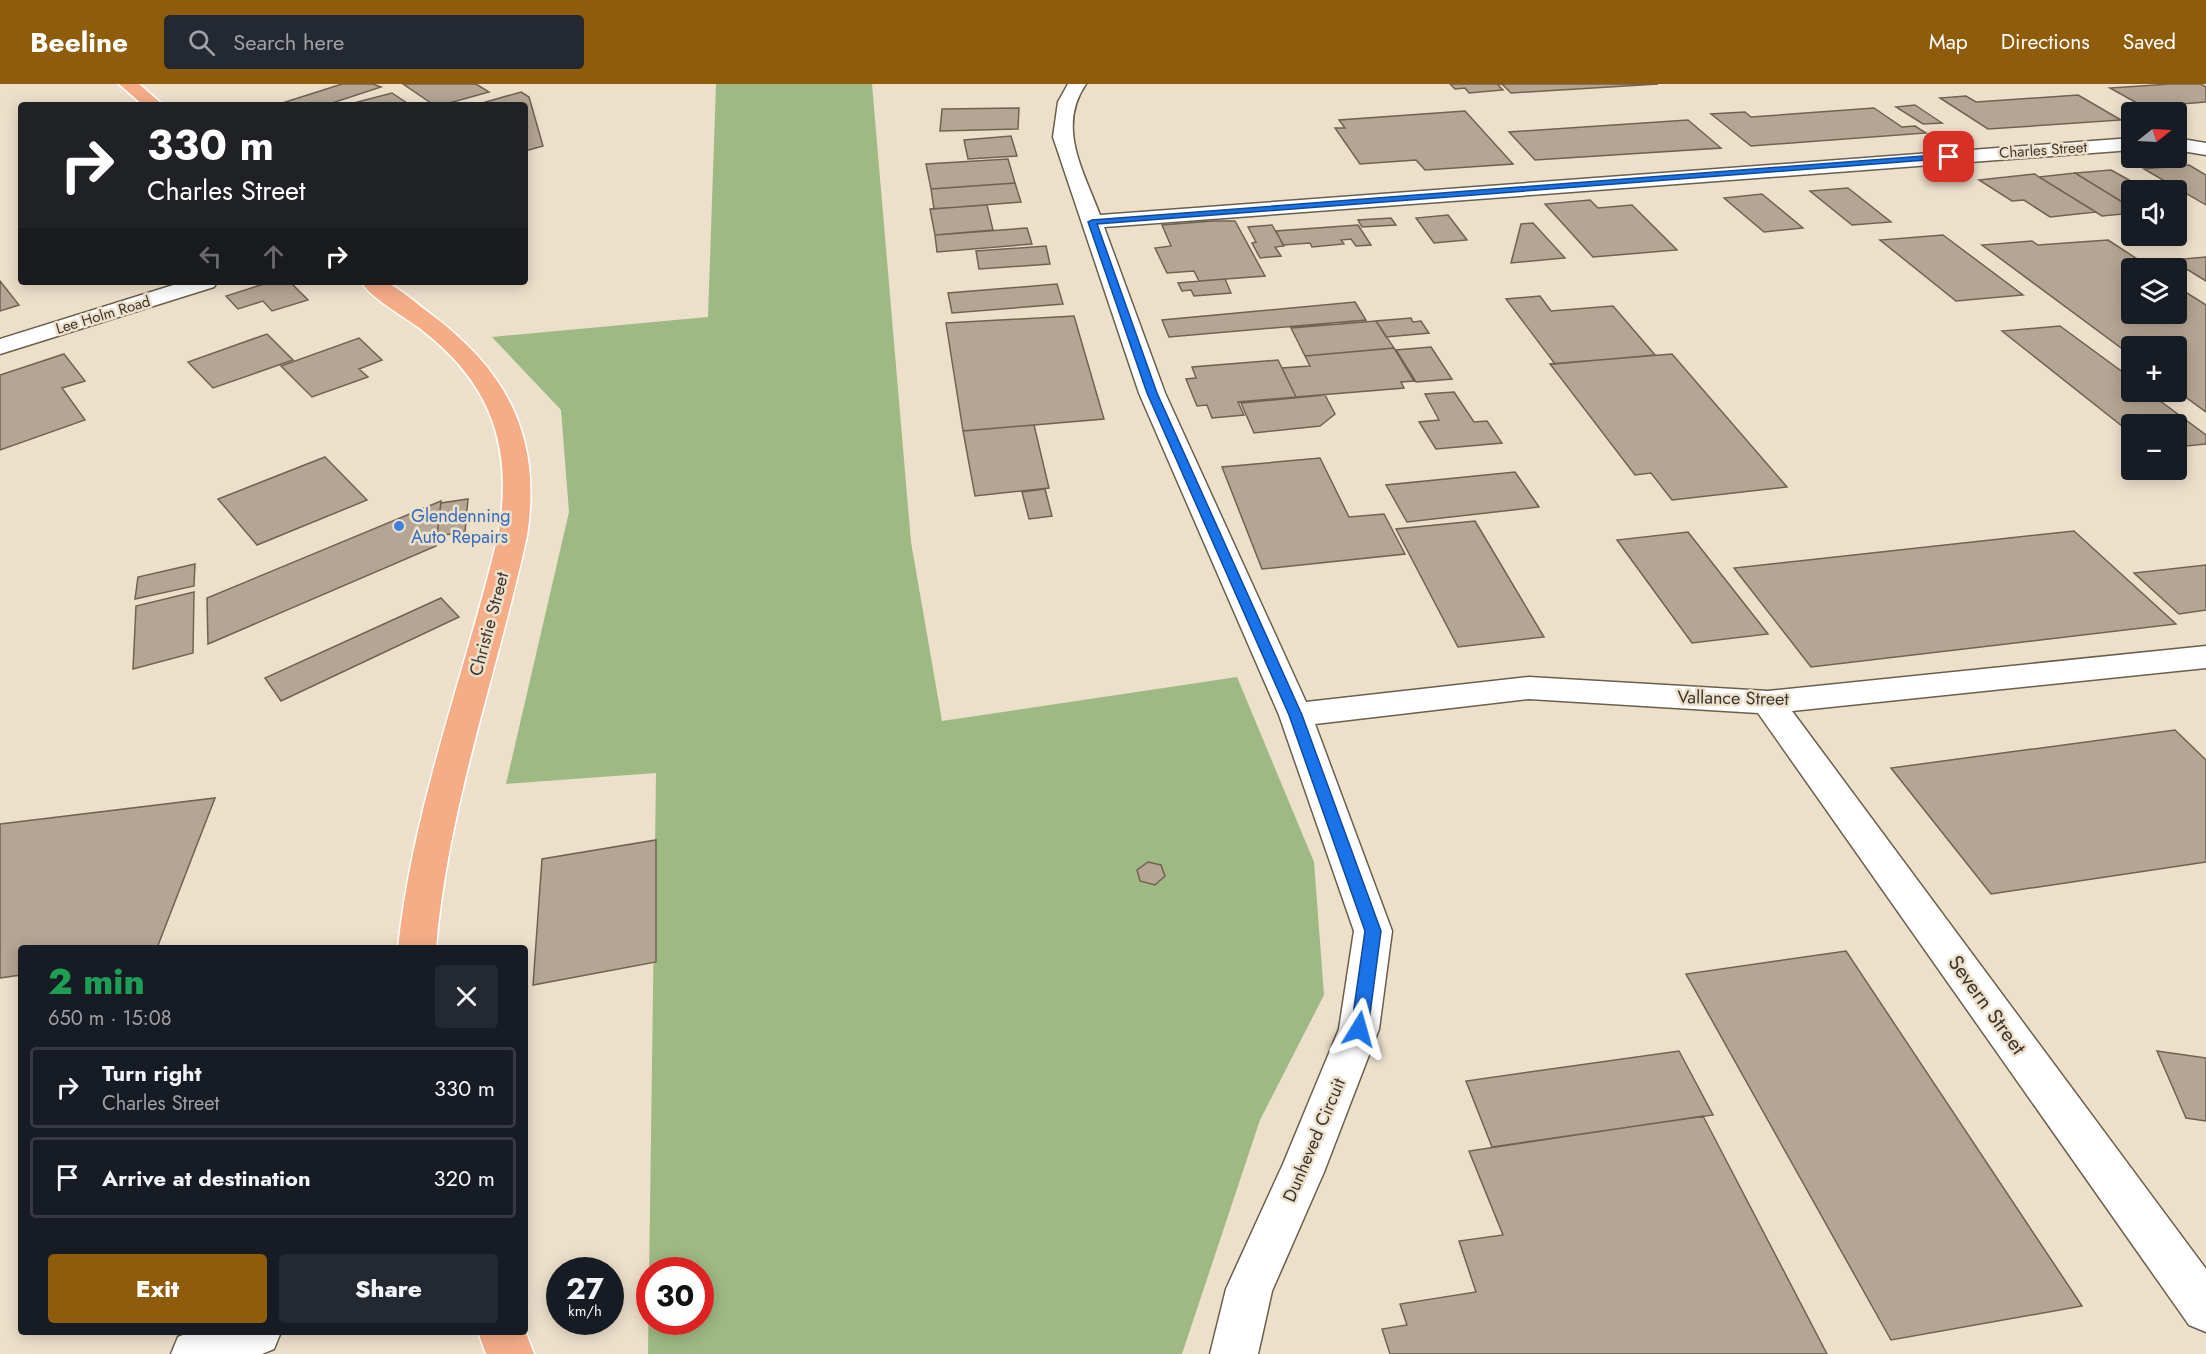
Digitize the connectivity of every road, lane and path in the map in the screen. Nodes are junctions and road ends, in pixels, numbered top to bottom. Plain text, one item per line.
1 (128, 84) edge
2 (1077, 84) edge
3 (150, 102) edge
4 (2121, 145) edge
5 (2187, 146) edge
6 (2206, 149) edge
7 (1092, 222) junction
8 (196, 285) edge
9 (376, 285) edge
10 (0, 347) edge
11 (2206, 657) edge
12 (1768, 702) junction
13 (1295, 715) junction
14 (417, 945) edge
15 (2206, 1308) edge
16 (249, 1335) edge
17 (503, 1335) edge
18 (195, 1354) edge
19 (510, 1354) edge
20 (1234, 1354) edge

1 - 3 main road
2 - 7 street, Dunheved Circuit
4 - 7 street, Charles Street
5 - 6 street
7 - 13 street, Dunheved Circuit
8 - 10 street, Lee Holm Road
9 - 14 main road, Christie Street
11 - 12 street, Vallance Street
12 - 13 street, Vallance Street
12 - 15 street, Severn Street
13 - 20 street, Dunheved Circuit
16 - 18 street
17 - 19 main road

